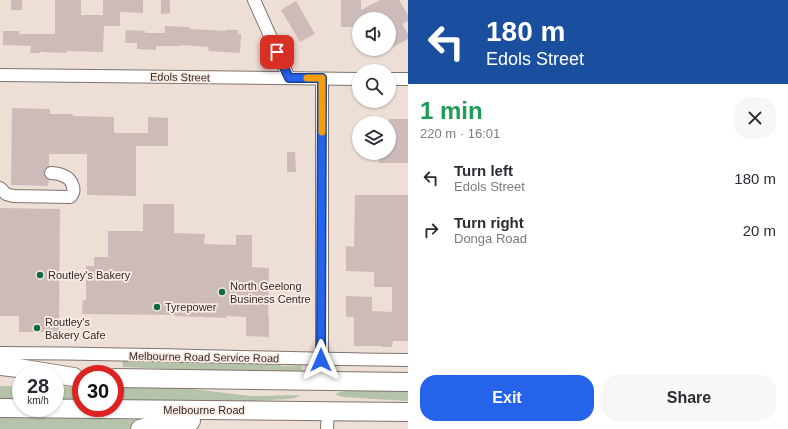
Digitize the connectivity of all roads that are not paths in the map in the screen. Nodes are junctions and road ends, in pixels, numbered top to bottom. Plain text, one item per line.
1 (254, 0) edge
2 (0, 75) edge
3 (289, 78) junction
4 (322, 78) junction
5 (352, 79) edge
6 (396, 79) edge
7 (408, 79) edge
8 (51, 173) dead end
9 (0, 188) edge
10 (0, 353) edge
11 (321, 360) junction
12 (408, 360) edge
13 (0, 366) edge
14 (72, 376) edge
15 (0, 378) edge
16 (12, 378) edge
17 (124, 378) edge
18 (322, 381) junction
19 (408, 382) edge
20 (0, 408) edge
21 (263, 410) junction
22 (325, 411) junction
23 (408, 412) edge
24 (140, 429) edge
25 (327, 429) edge

1 - 3 street
2 - 3 street, Edols Street
3 - 4 street, Edols Street
4 - 5 street, Edols Street
4 - 11 street
6 - 7 street
8 - 9 street
10 - 11 street, Melbourne Road Service Road
11 - 12 street, Melbourne Road Service Road
11 - 18 street
13 - 14 highway
15 - 16 highway
17 - 18 highway
18 - 19 highway
18 - 22 highway
20 - 21 highway, Melbourne Road
21 - 22 highway, Melbourne Road
21 - 24 highway
22 - 23 highway, Melbourne Road
22 - 25 street

